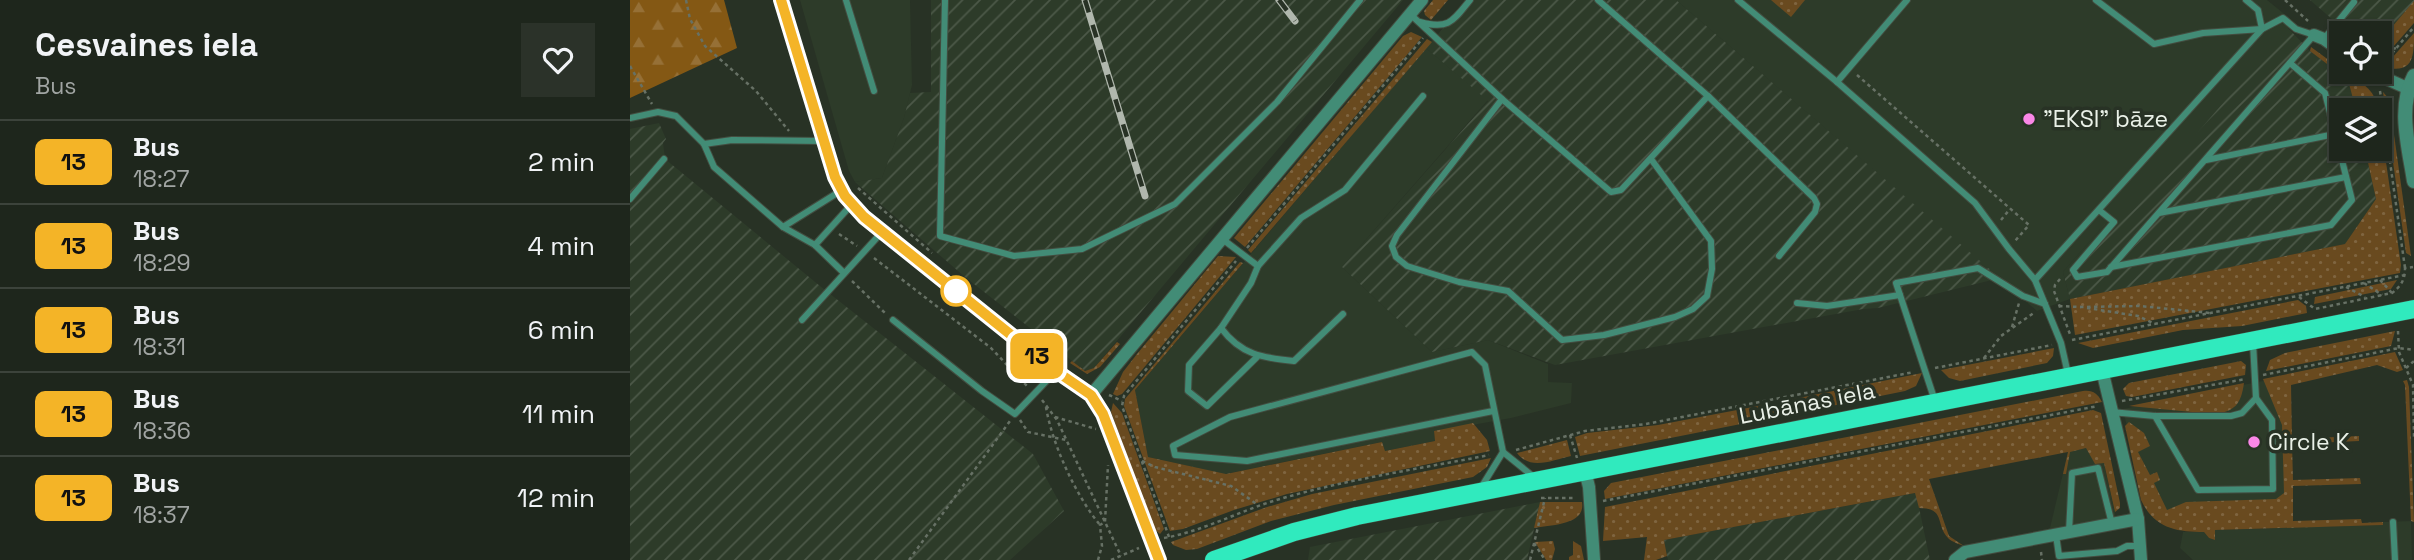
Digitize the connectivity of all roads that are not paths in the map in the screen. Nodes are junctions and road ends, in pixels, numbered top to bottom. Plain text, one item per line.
1 (781, 0) edge
2 (846, 0) edge
3 (945, 0) edge
4 (1360, 0) edge
5 (1422, 0) edge
6 (1470, 0) edge
7 (1598, 0) edge
8 (1738, 0) edge
9 (1907, 0) edge
10 (2095, 0) edge
11 (2246, 0) edge
12 (2354, 2) dead end
13 (1415, 18) junction
14 (2262, 29) junction
15 (2319, 37) junction
16 (2329, 43) edge
17 (2290, 63) junction
18 (2392, 78) edge
19 (1837, 82) junction
20 (2411, 82) edge
21 (874, 91) dead end
22 (1423, 96) dead end
23 (1708, 96) junction
24 (1502, 99) junction
25 (2329, 109) edge
26 (630, 118) edge
27 (2329, 135) edge
28 (823, 141) junction
29 (704, 144) junction
30 (664, 159) dead end
31 (1651, 159) junction
32 (2205, 160) junction
33 (2342, 161) edge
34 (2346, 177) junction
35 (2414, 181) edge
36 (848, 188) junction
37 (630, 199) edge
38 (852, 204) junction
39 (2099, 209) junction
40 (2158, 213) junction
41 (783, 227) junction
42 (882, 232) junction
43 (1221, 238) junction
44 (815, 245) junction
45 (1779, 256) dead end
46 (1258, 266) junction
47 (2110, 267) junction
48 (844, 273) junction
49 (2035, 280) junction
50 (1900, 295) junction
51 (1797, 303) dead end
52 (2045, 304) junction
53 (2414, 309) edge
54 (1343, 314) dead end
55 (802, 320) dead end
56 (893, 320) road end
57 (1221, 328) junction
58 (2253, 341) junction
59 (1257, 357) junction
60 (2102, 370) junction
61 (1056, 371) junction
62 (2068, 376) junction
63 (1095, 391) junction
64 (2256, 398) junction
65 (1936, 403) junction
66 (2110, 408) junction
67 (1493, 411) junction
68 (2155, 416) junction
69 (1503, 452) junction
70 (1580, 463) junction
71 (1537, 480) junction
72 (1478, 492) junction
73 (2138, 519) junction
74 (2393, 522) dead end
75 (2112, 524) junction
76 (2069, 532) junction
77 (2056, 535) junction
78 (2141, 546) junction
79 (1159, 560) edge
80 (1214, 560) edge
81 (1594, 560) edge
82 (1955, 560) edge
83 (2141, 560) edge
84 (2395, 560) edge

1 - 28 street
2 - 21 lane
3 - 4 lane
5 - 13 street
6 - 13 lane
7 - 23 lane
8 - 19 lane
9 - 19 lane
10 - 14 lane
11 - 14 lane
12 - 15 lane
13 - 24 lane
13 - 43 street
14 - 15 lane
14 - 39 lane
15 - 16 street
15 - 17 lane
17 - 25 lane
17 - 32 lane
18 - 20 street
19 - 49 lane
20 - 35 street
22 - 46 lane
23 - 31 lane
23 - 45 lane
24 - 31 lane
24 - 31 lane
26 - 29 lane
27 - 32 lane
28 - 29 lane
28 - 36 street
29 - 41 lane
30 - 37 lane
32 - 40 lane
33 - 34 lane
34 - 40 lane
34 - 47 lane
36 - 38 street
36 - 41 lane
38 - 42 street
38 - 44 lane
39 - 47 lane
39 - 49 lane
40 - 47 lane
41 - 44 lane
42 - 48 lane
42 - 61 street
43 - 46 lane
43 - 63 street
44 - 48 lane
46 - 57 lane
48 - 55 lane
49 - 52 lane
50 - 51 lane
50 - 52 lane
50 - 65 lane
52 - 62 lane
53 - 58 main road, Lubānas iela
54 - 59 lane
56 - 61 lane
57 - 59 lane
57 - 59 lane
58 - 60 main road, Lubānas iela
58 - 64 lane
60 - 62 main road, Lubānas iela
60 - 66 street
61 - 63 street
62 - 65 main road, Lubānas iela
63 - 79 street
64 - 68 lane
64 - 68 lane
65 - 70 main road, Lubānas iela
66 - 68 lane
66 - 73 street
67 - 67 lane
67 - 69 lane
69 - 71 lane
69 - 72 lane
70 - 71 main road, Lubānas iela
70 - 81 street
71 - 72 main road, Lubānas iela
72 - 80 main road, Lubānas iela
73 - 75 street
73 - 78 street
74 - 84 lane
75 - 76 street
75 - 76 lane
76 - 77 street
77 - 78 lane
77 - 82 street
78 - 83 street

